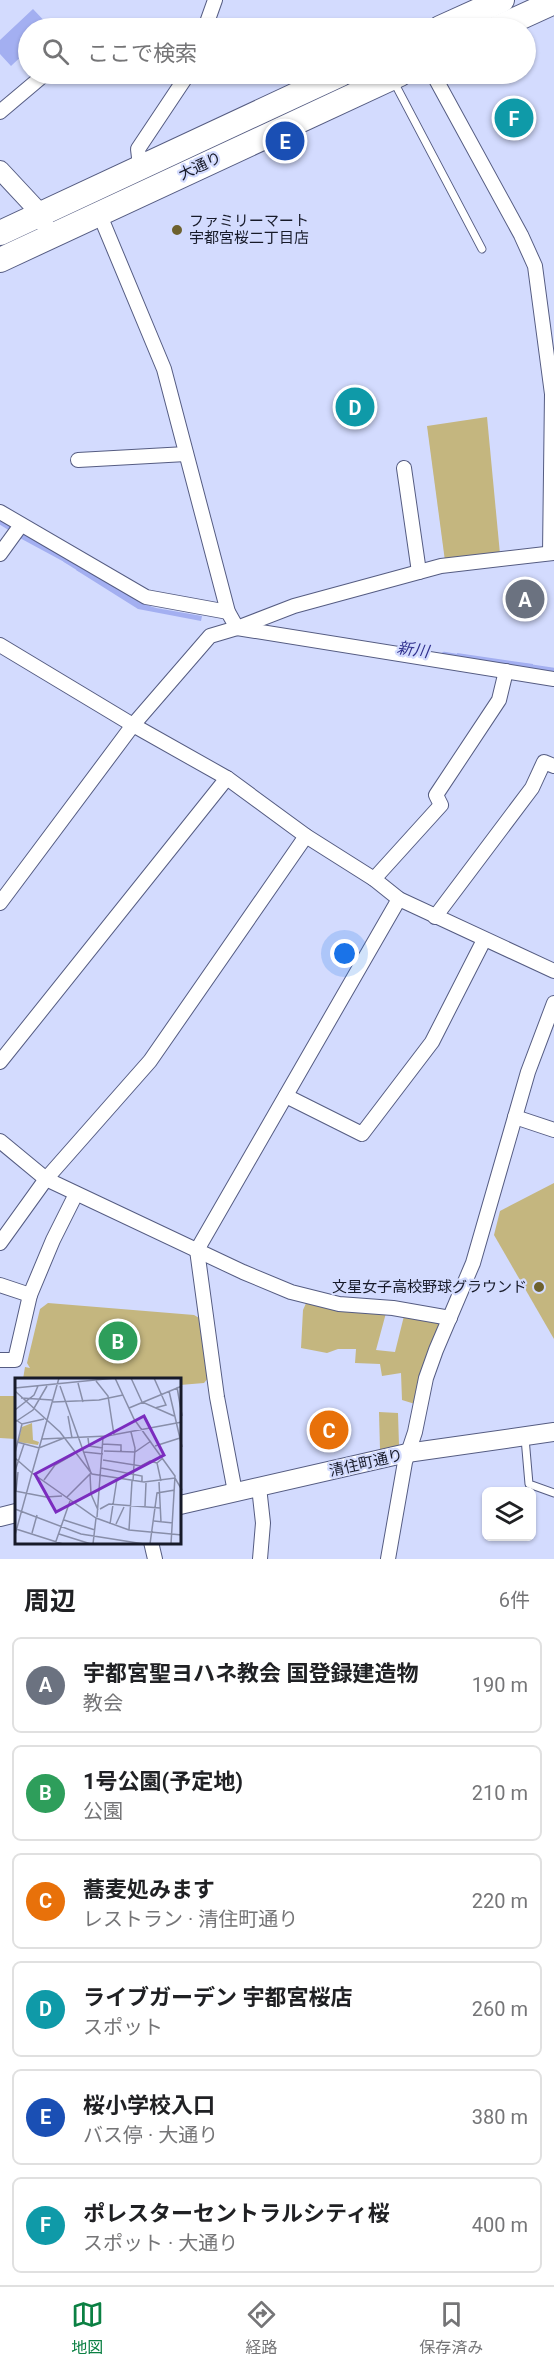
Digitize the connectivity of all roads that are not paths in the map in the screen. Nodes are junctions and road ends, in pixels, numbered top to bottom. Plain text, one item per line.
1 (215, 0) edge
2 (502, 0) edge
3 (554, 2) edge
4 (209, 18) edge
5 (462, 18) edge
6 (519, 18) edge
7 (33, 84) edge
8 (181, 84) edge
9 (319, 84) edge
10 (376, 84) edge
11 (400, 84) edge
12 (438, 84) edge
13 (0, 112) edge
14 (140, 166) junction
15 (0, 170) edge
16 (99, 213) junction
17 (45, 225) junction
18 (0, 233) edge
19 (482, 249) dead end
20 (0, 260) edge
21 (547, 307) edge
22 (186, 454) junction
23 (78, 460) dead end
24 (404, 468) dead end
25 (0, 512) edge
26 (18, 529) junction
27 (552, 553) edge
28 (0, 554) edge
29 (419, 572) junction
30 (228, 612) junction
31 (237, 628) junction
32 (0, 645) edge
33 (506, 670) junction
34 (554, 679) edge
35 (133, 725) junction
36 (554, 766) edge
37 (227, 778) junction
38 (306, 836) junction
39 (374, 879) junction
40 (5, 886) edge
41 (399, 899) junction
42 (0, 903) edge
43 (435, 917) junction
44 (484, 940) junction
45 (554, 971) edge
46 (554, 1003) edge
47 (0, 1062) edge
48 (286, 1096) junction
49 (515, 1117) junction
50 (554, 1130) edge
51 (0, 1141) edge
52 (46, 1179) junction
53 (76, 1194) junction
54 (0, 1243) edge
55 (197, 1250) junction
56 (0, 1285) edge
57 (30, 1295) junction
58 (450, 1318) junction
59 (0, 1360) edge
60 (554, 1432) edge
61 (525, 1435) junction
62 (407, 1453) junction
63 (259, 1487) junction
64 (235, 1492) junction
65 (554, 1493) edge
66 (182, 1505) edge
67 (15, 1513) edge
68 (0, 1517) edge
69 (151, 1544) edge
70 (155, 1559) edge
71 (260, 1559) edge
72 (388, 1559) edge

1 - 4 street
2 - 5 highway
3 - 6 highway
7 - 13 street
8 - 14 street
9 - 14 highway, 大通り
10 - 16 highway, 大通り
11 - 19 lane
12 - 21 street
14 - 17 highway, 大通り
15 - 17 street
16 - 17 highway, 大通り
16 - 22 street
17 - 18 highway, 大通り
17 - 20 highway, 大通り
21 - 27 street
22 - 23 street
22 - 30 street
24 - 29 street
25 - 26 street
26 - 28 street
26 - 30 street
27 - 29 street
29 - 31 street
30 - 31 street
31 - 33 street
31 - 35 street
32 - 35 street
33 - 34 street
33 - 39 street
35 - 37 street
35 - 40 street
36 - 43 street
37 - 38 street
37 - 47 street
38 - 39 street
38 - 52 street
39 - 41 street
40 - 42 street
41 - 43 street
41 - 48 street
43 - 44 street
44 - 45 street
44 - 48 street
46 - 49 street
48 - 55 street
49 - 50 street
49 - 58 street
51 - 52 street
52 - 53 street
52 - 54 street
53 - 55 street
53 - 57 street
55 - 58 street
55 - 64 street
56 - 57 street
57 - 59 street
58 - 62 street
60 - 61 street, 清住町通り
61 - 62 street, 清住町通り
61 - 65 lane
62 - 63 street, 清住町通り
62 - 72 street
63 - 64 street, 清住町通り
63 - 71 street
64 - 66 street, 清住町通り
67 - 68 street
69 - 70 street

